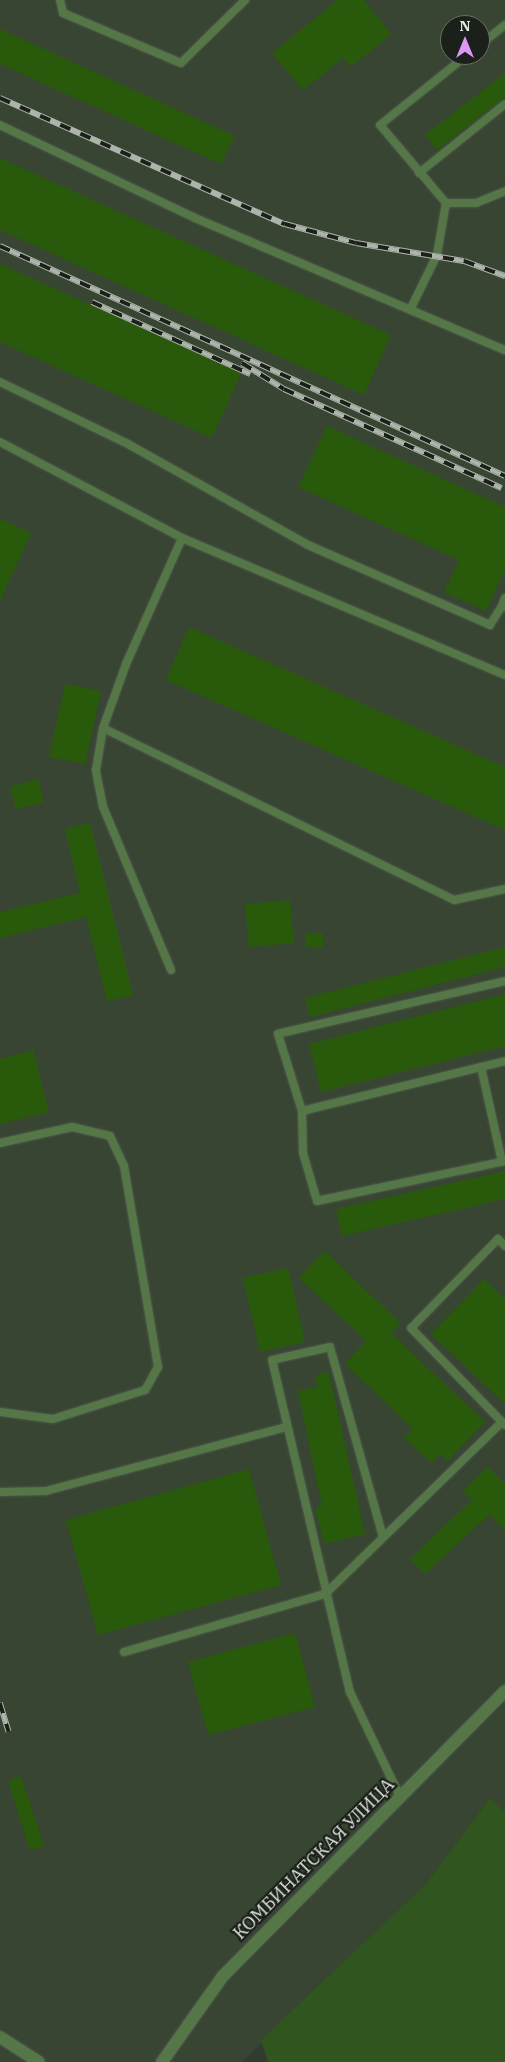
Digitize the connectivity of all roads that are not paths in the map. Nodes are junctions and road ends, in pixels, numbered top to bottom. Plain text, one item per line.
1 (60, 0) edge
2 (245, 0) edge
3 (505, 25) edge
4 (490, 37) edge
5 (455, 65) edge
6 (505, 104) edge
7 (0, 125) edge
8 (420, 173) junction
9 (505, 191) edge
10 (446, 203) junction
11 (410, 310) junction
12 (505, 350) edge
13 (0, 382) edge
14 (0, 442) edge
15 (182, 538) junction
16 (505, 598) edge
17 (503, 607) edge
18 (505, 674) edge
19 (103, 728) junction
20 (505, 890) edge
21 (171, 970) dead end
22 (505, 981) edge
23 (505, 1061) edge
24 (481, 1067) junction
25 (302, 1111) junction
26 (0, 1143) edge
27 (504, 1162) edge
28 (505, 1246) edge
29 (0, 1412) edge
30 (504, 1424) edge
31 (287, 1427) junction
32 (0, 1492) edge
33 (383, 1537) junction
34 (324, 1594) junction
35 (124, 1652) dead end
36 (505, 1691) edge
37 (400, 1797) junction
38 (0, 2036) edge
39 (39, 2062) edge
40 (162, 2062) edge

1 - 2 lane
3 - 4 lane
5 - 8 lane
6 - 8 lane
7 - 11 lane
8 - 10 lane
9 - 10 lane
10 - 11 lane
11 - 12 lane
13 - 17 lane
14 - 15 lane
15 - 18 lane
15 - 19 lane
16 - 17 lane
19 - 20 lane
19 - 21 lane
22 - 25 lane
23 - 24 lane
24 - 25 lane
24 - 27 lane
25 - 27 lane
26 - 29 lane
28 - 30 lane
30 - 33 lane
31 - 32 lane
31 - 33 lane
31 - 34 lane
33 - 34 lane
34 - 35 lane
34 - 37 lane
36 - 37 street, КОМБИНАТСКАЯ УЛИЦА
37 - 40 street, КОМБИНАТСКАЯ УЛИЦА
38 - 39 street

